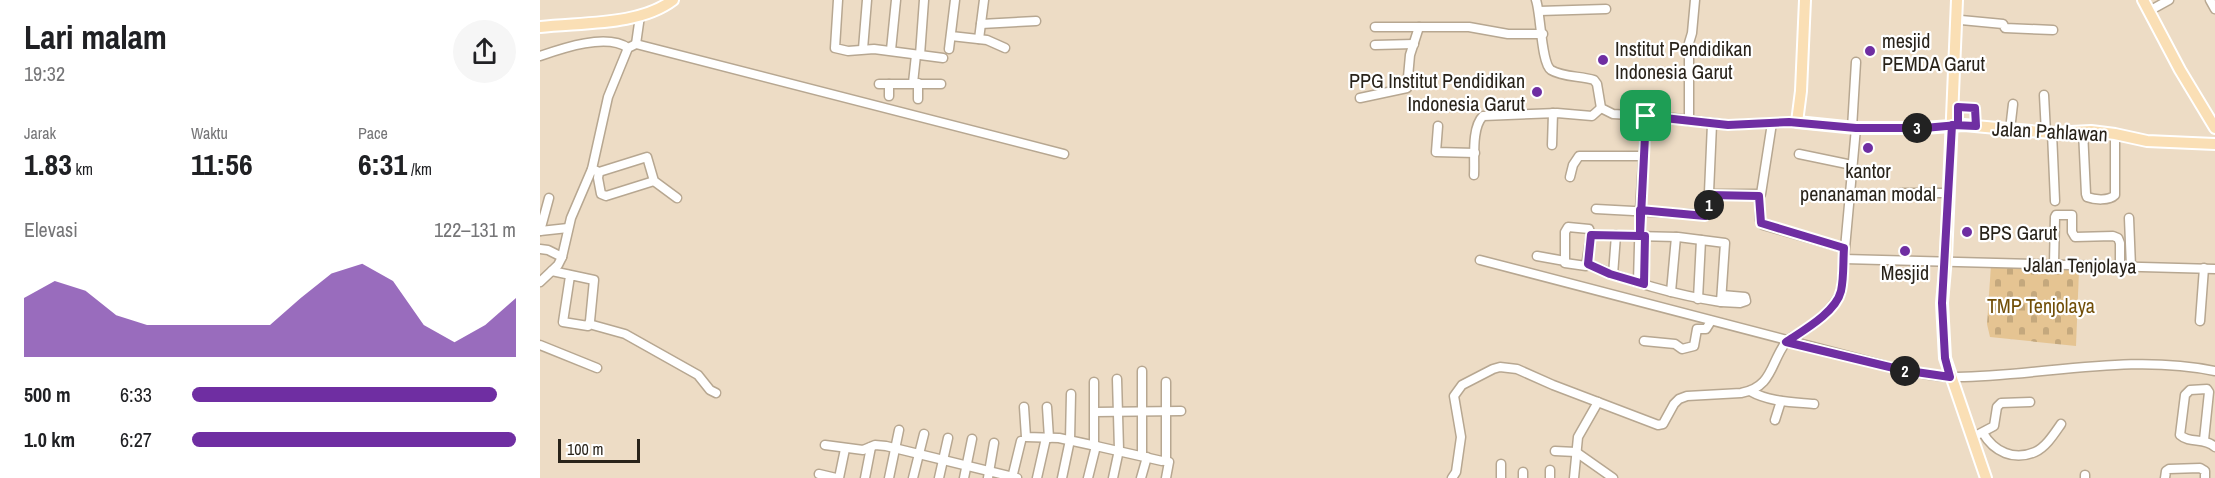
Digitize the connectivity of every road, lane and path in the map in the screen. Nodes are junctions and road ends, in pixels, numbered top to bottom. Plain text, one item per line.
1 (673, 0) edge
2 (838, 0) edge
3 (867, 0) edge
4 (896, 0) edge
5 (924, 0) edge
6 (954, 0) edge
7 (984, 0) edge
8 (1536, 0) edge
9 (1695, 0) edge
10 (1805, 0) edge
11 (1957, 0) edge
12 (1962, 0) edge
13 (2143, 0) edge
14 (2169, 0) edge
15 (2210, 0) edge
16 (1606, 9) dead end
17 (2215, 9) edge
18 (1539, 11) junction
19 (2149, 11) junction
20 (640, 16) junction
21 (1036, 21) dead end
22 (981, 24) junction
23 (1959, 24) junction
24 (540, 27) edge
25 (1375, 27) dead end
26 (1419, 27) junction
27 (2053, 30) dead end
28 (1543, 34) junction
29 (951, 36) junction
30 (979, 39) junction
31 (1414, 44) junction
32 (1375, 45) dead end
33 (632, 46) junction
34 (1005, 48) dead end
35 (863, 49) junction
36 (950, 49) dead end
37 (891, 50) junction
38 (918, 55) junction
39 (540, 56) edge
40 (943, 58) dead end
41 (1856, 62) dead end
42 (916, 83) junction
43 (879, 84) dead end
44 (889, 84) junction
45 (941, 84) dead end
46 (2044, 95) dead end
47 (890, 96) dead end
48 (1360, 98) dead end
49 (918, 99) dead end
50 (1956, 102) junction
51 (2013, 104) dead end
52 (1601, 108) junction
53 (1553, 113) junction
54 (1646, 116) junction
55 (2212, 116) edge
56 (1689, 121) junction
57 (1797, 122) junction
58 (1772, 123) junction
59 (1712, 124) junction
60 (1955, 125) junction
61 (1438, 126) dead end
62 (1976, 126) junction
63 (1854, 128) junction
64 (2215, 128) edge
65 (2010, 130) junction
66 (2083, 131) junction
67 (2049, 133) junction
68 (2115, 134) junction
69 (2215, 144) edge
70 (1552, 145) dead end
71 (1475, 153) junction
72 (1064, 154) dead end
73 (1799, 154) dead end
74 (1644, 156) junction
75 (1852, 165) junction
76 (596, 170) junction
77 (1474, 175) dead end
78 (1570, 177) dead end
79 (654, 181) junction
80 (1901, 193) dead end
81 (1949, 193) junction
82 (1709, 195) junction
83 (1759, 196) junction
84 (549, 198) dead end
85 (677, 198) dead end
86 (2055, 201) dead end
87 (1596, 209) dead end
88 (1640, 210) junction
89 (2129, 218) dead end
90 (568, 228) junction
91 (540, 231) edge
92 (1591, 235) junction
93 (1616, 236) junction
94 (1642, 236) junction
95 (1676, 237) junction
96 (1701, 240) junction
97 (1844, 248) junction
98 (540, 249) edge
99 (1537, 256) dead end
100 (562, 257) junction
101 (1844, 259) junction
102 (1480, 260) dead end
103 (1565, 261) junction
104 (1949, 262) junction
105 (1588, 264) junction
106 (2054, 264) junction
107 (2120, 266) junction
108 (2131, 267) junction
109 (2204, 268) junction
110 (2215, 269) edge
111 (552, 271) junction
112 (1613, 275) junction
113 (570, 276) junction
114 (540, 282) edge
115 (1641, 283) junction
116 (1671, 292) junction
117 (1698, 299) junction
118 (1711, 321) junction
119 (2200, 321) dead end
120 (589, 324) junction
121 (1644, 341) dead end
122 (1786, 342) junction
123 (540, 345) edge
124 (597, 368) dead end
125 (2080, 369) dead end
126 (1142, 371) dead end
127 (2215, 371) edge
128 (2024, 373) junction
129 (1954, 377) junction
130 (1118, 379) dead end
131 (1094, 382) dead end
132 (1166, 382) dead end
133 (1750, 391) junction
134 (716, 393) dead end
135 (1071, 394) dead end
136 (1781, 400) junction
137 (1598, 402) junction
138 (2031, 402) dead end
139 (1814, 404) dead end
140 (1024, 406) dead end
141 (1047, 407) dead end
142 (1118, 411) junction
143 (1142, 411) junction
144 (1166, 411) junction
145 (1181, 411) dead end
146 (1095, 412) junction
147 (1775, 420) dead end
148 (2061, 424) dead end
149 (899, 430) dead end
150 (924, 434) dead end
151 (1980, 434) junction
152 (948, 438) dead end
153 (1047, 438) junction
154 (972, 439) dead end
155 (1070, 440) junction
156 (1021, 441) dead end
157 (2204, 441) junction
158 (994, 443) dead end
159 (825, 445) dead end
160 (1095, 446) junction
161 (871, 447) junction
162 (895, 447) junction
163 (2215, 447) edge
164 (845, 449) junction
165 (1119, 450) junction
166 (1555, 451) dead end
167 (1576, 452) junction
168 (918, 455) junction
169 (1144, 456) junction
170 (943, 460) junction
171 (1165, 460) junction
172 (1501, 464) dead end
173 (966, 466) junction
174 (819, 474) dead end
175 (988, 475) edge
176 (837, 478) edge
177 (865, 478) edge
178 (889, 478) edge
179 (913, 478) edge
180 (939, 478) edge
181 (964, 478) edge
182 (1014, 478) edge
183 (1037, 478) edge
184 (1062, 478) edge
185 (1088, 478) edge
186 (1113, 478) edge
187 (1141, 478) edge
188 (1166, 478) edge
189 (1452, 478) edge
190 (1501, 478) edge
191 (1574, 478) edge
192 (1613, 478) edge
193 (1986, 478) edge
194 (1992, 478) edge
195 (2165, 478) edge
196 (2205, 478) edge

1 - 20 main road
2 - 35 street
3 - 35 street
4 - 37 street
5 - 38 street
6 - 29 street
7 - 22 street
8 - 18 street
9 - 56 street
10 - 57 main road
11 - 23 main road
12 - 23 main road
13 - 19 main road
14 - 19 street
15 - 17 street
16 - 18 street
18 - 28 street
19 - 55 main road
20 - 24 main road
20 - 33 street
21 - 22 street
22 - 30 street
23 - 27 street
23 - 50 main road
25 - 26 street
26 - 28 street
26 - 31 street
28 - 52 street
29 - 30 street
29 - 36 street
30 - 34 street
31 - 32 street
31 - 48 street
33 - 39 street
33 - 72 street
33 - 76 street
35 - 37 street
37 - 38 street
38 - 40 street
38 - 42 street
41 - 63 street
42 - 44 street
42 - 45 street
42 - 49 street
43 - 44 street
44 - 47 street
46 - 67 street
50 - 60 main road
50 - 62 street
51 - 65 street
52 - 53 street
52 - 54 street, Jalan Pahlawan
53 - 70 street
53 - 71 street
54 - 56 street, Jalan Pahlawan
54 - 74 street
55 - 64 main road
56 - 59 street, Jalan Pahlawan
57 - 58 street, Jalan Pahlawan
57 - 63 main road, Jalan Pahlawan
58 - 59 street, Jalan Pahlawan
58 - 83 street
59 - 82 street
60 - 62 main road, Jalan Pahlawan
60 - 63 main road, Jalan Pahlawan
60 - 81 main road
60 - 104 main road
61 - 71 street
62 - 65 main road, Jalan Pahlawan
63 - 75 street
65 - 67 main road, Jalan Pahlawan
66 - 67 main road, Jalan Pahlawan
66 - 68 main road, Jalan Pahlawan
66 - 68 street
67 - 86 street
68 - 69 main road, Jalan Pahlawan
71 - 77 street
73 - 75 street
74 - 78 street
74 - 88 street
75 - 97 street
76 - 79 street
76 - 79 street
76 - 90 street
79 - 85 street
80 - 81 street
81 - 104 main road
82 - 83 street
82 - 88 street
83 - 97 street
84 - 91 street
87 - 88 street
88 - 94 street
89 - 108 street
90 - 91 street
90 - 100 street
92 - 93 street
92 - 103 street
92 - 105 street
93 - 94 street
93 - 112 street
94 - 95 street
94 - 115 street
95 - 96 street
95 - 116 street
96 - 117 street
96 - 117 street
97 - 101 street
98 - 100 street
99 - 103 street
100 - 111 street
101 - 104 street, Jalan Tenjolaya
101 - 122 street
102 - 118 street
103 - 105 street
104 - 106 street, Jalan Tenjolaya
104 - 129 main road
105 - 112 street
106 - 107 street, Jalan Tenjolaya
106 - 107 street
107 - 108 street, Jalan Tenjolaya
108 - 109 street, Jalan Tenjolaya
109 - 110 street, Jalan Tenjolaya
109 - 119 street
111 - 113 street
111 - 114 street
112 - 115 street
113 - 120 street
113 - 120 street
115 - 116 street
116 - 117 street
118 - 121 street
118 - 122 street
120 - 134 street
122 - 129 street
122 - 133 street
123 - 124 street
125 - 128 street
126 - 143 street
127 - 128 street
128 - 129 street
129 - 151 main road
129 - 193 main road
130 - 142 street
131 - 146 street
132 - 144 street
133 - 136 street
133 - 137 street
135 - 155 street
136 - 139 street
136 - 147 street
137 - 167 street
137 - 189 street
138 - 151 street
140 - 153 street
141 - 153 street
142 - 143 street
142 - 146 street
142 - 165 street
143 - 144 street
143 - 169 street
144 - 145 street
144 - 171 street
146 - 160 street
148 - 151 street
149 - 162 street
150 - 168 street
151 - 194 main road
152 - 170 street
153 - 155 street
153 - 183 street
154 - 173 street
155 - 160 street
155 - 184 street
156 - 182 street
157 - 157 street
157 - 163 street
158 - 175 street
159 - 164 street
160 - 165 street
160 - 185 street
161 - 162 street
161 - 164 street
161 - 177 street
162 - 168 street
162 - 178 street
164 - 176 street
165 - 169 street
165 - 186 street
166 - 167 street
167 - 191 street
167 - 192 street
168 - 170 street
168 - 179 street
169 - 171 street
169 - 187 street
170 - 173 street
170 - 180 street
171 - 188 street
172 - 190 street
173 - 175 street
173 - 181 street
174 - 176 street
175 - 182 street
195 - 196 street

